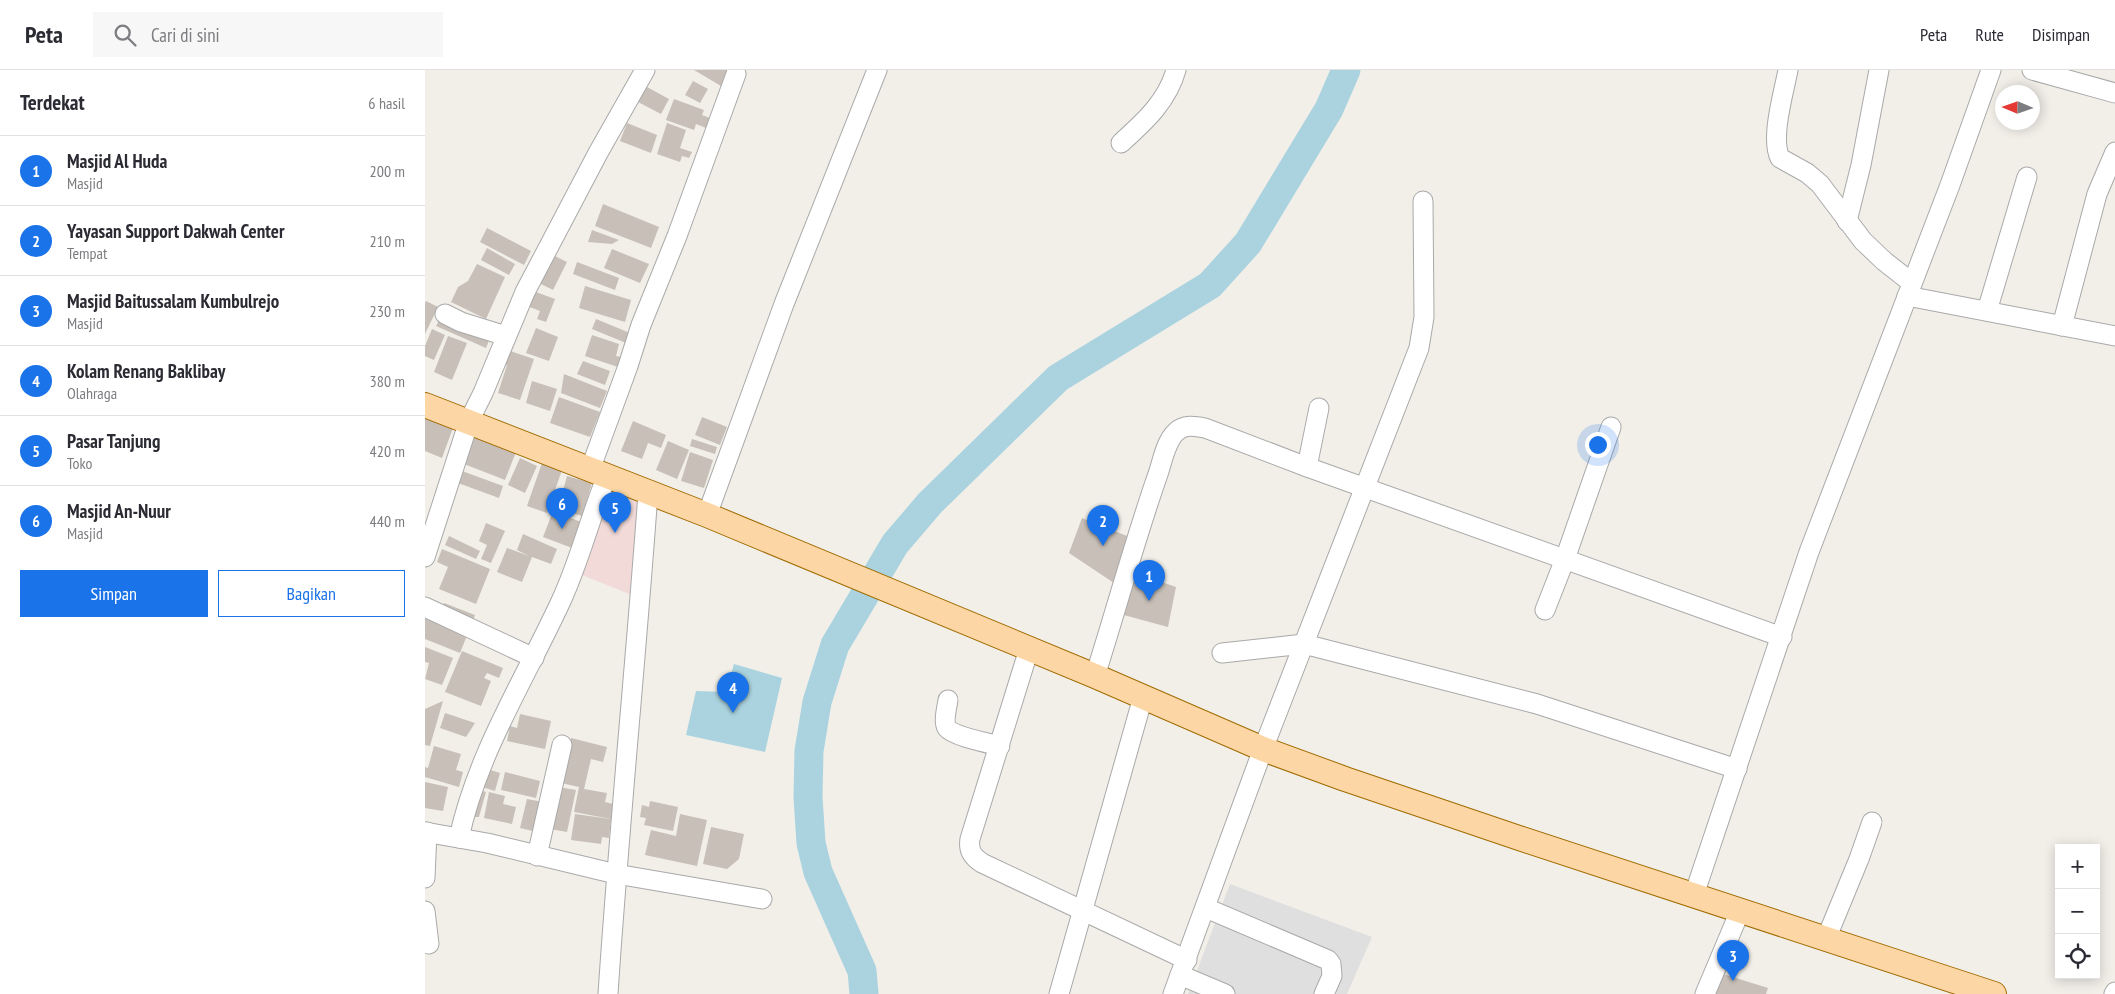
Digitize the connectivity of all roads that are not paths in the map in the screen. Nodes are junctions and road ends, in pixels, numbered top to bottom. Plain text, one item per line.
1 (645, 70) edge
2 (877, 70) edge
3 (1175, 70) edge
4 (1787, 70) edge
5 (1879, 70) edge
6 (1991, 70) edge
7 (2032, 70) edge
8 (736, 74) dead end
9 (2115, 93) edge
10 (1121, 144) dead end
11 (2115, 152) edge
12 (2027, 177) dead end
13 (1423, 201) dead end
14 (1847, 221) junction
15 (1910, 289) junction
16 (1987, 311) junction
17 (445, 314) dead end
18 (2063, 326) junction
19 (506, 336) junction
20 (2115, 336) edge
21 (425, 405) edge
22 (1319, 408) dead end
23 (469, 422) junction
24 (1611, 426) dead end
25 (1307, 467) junction
26 (598, 473) junction
27 (1364, 486) junction
28 (648, 494) junction
29 (707, 515) junction
30 (425, 557) edge
31 (1565, 559) junction
32 (425, 607) edge
33 (1545, 610) dead end
34 (1782, 637) junction
35 (1304, 644) junction
36 (1029, 649) junction
37 (1222, 653) dead end
38 (534, 658) junction
39 (1095, 676) junction
40 (1143, 697) junction
41 (948, 700) dead end
42 (562, 745) dead end
43 (999, 746) junction
44 (1263, 749) junction
45 (1737, 769) junction
46 (1872, 822) dead end
47 (426, 832) edge
48 (459, 838) junction
49 (537, 856) junction
50 (616, 874) junction
51 (425, 878) edge
52 (1694, 895) junction
53 (762, 899) dead end
54 (1206, 908) junction
55 (425, 911) edge
56 (1082, 911) junction
57 (1740, 911) junction
58 (1826, 939) junction
59 (429, 944) dead end
60 (1183, 968) junction
61 (608, 994) edge
62 (1059, 994) edge
63 (1173, 994) edge
64 (1224, 994) edge
65 (1324, 994) edge
66 (1705, 994) edge
67 (1994, 994) edge

1 - 19 street
2 - 29 street
3 - 10 street
4 - 14 street
5 - 14 street
6 - 15 street
7 - 9 street
8 - 26 street
11 - 18 street
12 - 16 street
13 - 27 street
14 - 15 street
15 - 16 street
15 - 34 street
16 - 18 street
17 - 19 street
18 - 20 street
19 - 23 street
21 - 23 main road
22 - 25 street
23 - 26 main road
23 - 30 street
24 - 31 street
25 - 27 street
25 - 39 street
26 - 28 main road
26 - 38 street
27 - 31 street
27 - 35 street
28 - 29 main road
28 - 50 street
29 - 36 main road
31 - 33 street
31 - 34 street
32 - 38 street
34 - 45 street
35 - 37 street
35 - 44 street
35 - 45 street
36 - 39 main road
36 - 43 street
38 - 48 street
39 - 40 main road
40 - 44 main road
40 - 56 street
41 - 43 street
42 - 49 street
43 - 56 street
44 - 52 main road
44 - 54 street
45 - 52 street
46 - 58 street
47 - 48 street
47 - 51 street
48 - 49 street
49 - 50 street
50 - 53 street
50 - 61 street
52 - 57 main road
54 - 60 street
54 - 65 street
55 - 59 street
56 - 60 street
56 - 62 street
57 - 58 main road
57 - 66 street
58 - 67 main road
60 - 63 street
60 - 64 street

